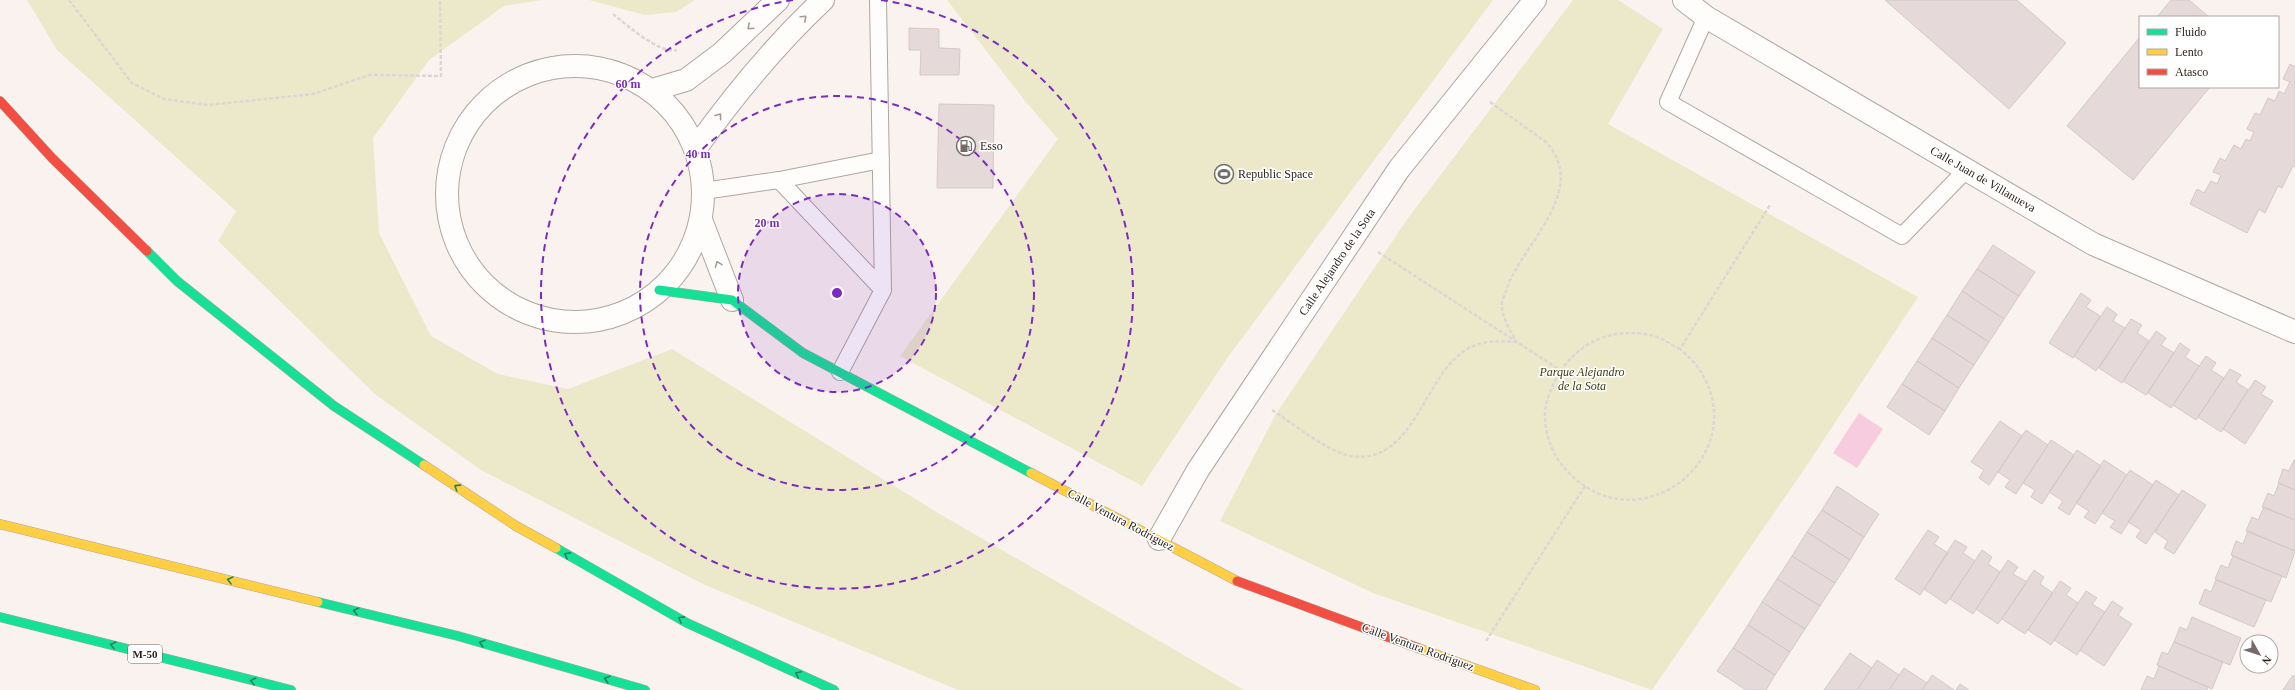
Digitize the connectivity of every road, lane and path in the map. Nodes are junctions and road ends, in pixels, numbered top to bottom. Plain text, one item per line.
1 (69, 0) edge
2 (440, 0) edge
3 (778, 0) edge
4 (823, 0) edge
5 (878, 0) edge
6 (1535, 0) edge
7 (1684, 0) edge
8 (613, 14) dead end
9 (1706, 17) junction
10 (678, 49) dead end
11 (652, 90) junction
12 (1487, 100) dead end
13 (0, 101) edge
14 (696, 148) junction
15 (880, 160) junction
16 (1966, 170) junction
17 (779, 180) junction
18 (704, 191) junction
19 (1770, 206) dead end
20 (701, 220) junction
21 (1375, 250) dead end
22 (659, 290) junction
23 (882, 290) junction
24 (732, 300) junction
25 (2295, 332) edge
26 (1517, 342) junction
27 (1680, 349) junction
28 (1560, 370) junction
29 (840, 372) junction
30 (1272, 410) dead end
31 (1585, 486) junction
32 (0, 524) edge
33 (1159, 539) junction
34 (0, 617) edge
35 (1483, 645) dead end
36 (291, 690) edge
37 (645, 690) edge
38 (834, 690) edge
39 (1535, 690) edge

1 - 2 path
3 -> 11 street
14 -> 4 street
5 - 15 lane
6 - 33 street, Calle Alejandro de la Sota
7 - 9 street, Calle Juan de Villanueva
8 - 10 path
9 - 16 street, Calle Juan de Villanueva
9 - 16 lane
11 - 14 street
11 - 22 street
12 - 26 path
38 -> 13 main road
14 - 18 street
15 - 17 lane
15 - 23 lane
16 - 25 street, Calle Juan de Villanueva
17 - 18 lane
17 - 23 lane
18 - 20 street
19 - 27 path
20 - 22 street
24 -> 20 street
21 - 26 path
22 - 24 main road, Calle Ventura Rodríguez
23 - 29 lane
24 - 29 main road, Calle Ventura Rodríguez
26 - 28 path
26 - 30 path
27 - 28 path
27 - 31 path
28 - 31 path
29 - 33 main road, Calle Ventura Rodríguez
31 - 35 path
37 -> 32 main road
33 - 39 main road, Calle Ventura Rodríguez
36 -> 34 main road, M-50

